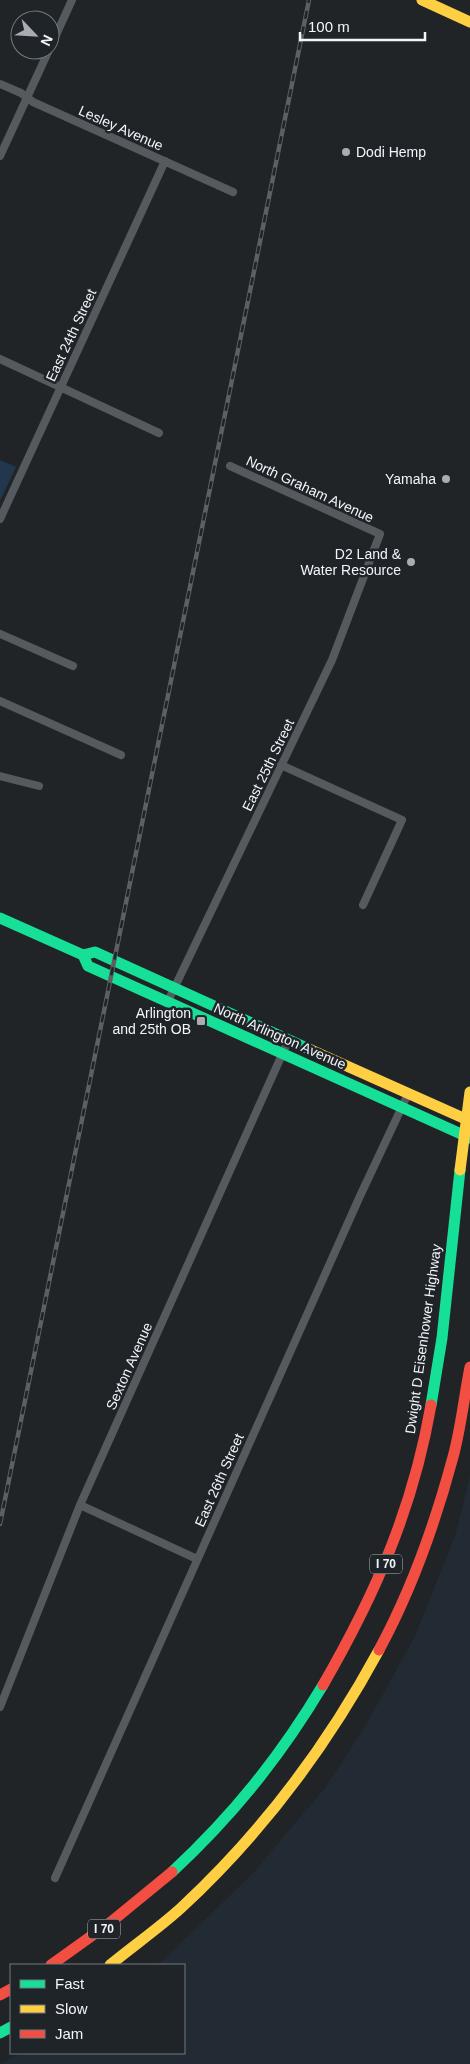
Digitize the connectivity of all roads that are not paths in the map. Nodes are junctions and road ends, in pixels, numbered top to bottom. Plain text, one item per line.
1 (72, 0) edge
2 (422, 0) edge
3 (470, 22) edge
4 (60, 26) edge
5 (44, 60) edge
6 (0, 84) edge
7 (27, 98) junction
8 (0, 156) edge
9 (165, 162) junction
10 (233, 192) dead end
11 (0, 359) edge
12 (62, 386) junction
13 (159, 433) dead end
14 (230, 466) dead end
15 (0, 519) edge
16 (380, 534) joint
17 (0, 634) edge
18 (72, 666) dead end
19 (0, 701) edge
20 (121, 755) dead end
21 (281, 765) junction
22 (0, 776) edge
23 (39, 786) dead end
24 (363, 905) dead end
25 (0, 918) edge
26 (84, 955) junction
27 (174, 987) junction
28 (168, 1001) junction
29 (289, 1040) junction
30 (283, 1054) junction
31 (470, 1092) edge
32 (408, 1094) junction
33 (402, 1108) junction
34 (470, 1121) edge
35 (470, 1138) edge
36 (470, 1367) edge
37 (80, 1506) junction
38 (197, 1559) junction
39 (0, 1708) edge
40 (55, 1878) dead end
41 (52, 1964) edge
42 (111, 1964) edge

1 - 4 street
2 - 3 main road
5 - 7 street
6 - 7 street, Lesley Avenue
7 - 8 street
7 - 9 street, Lesley Avenue
9 - 10 street, Lesley Avenue
9 - 12 street, East 24th Street
11 - 12 street
12 - 13 street
12 - 15 street, East 24th Street
14 - 16 street, North Graham Avenue
16 - 21 street, East 25th Street
17 - 18 street
19 - 20 street
21 - 24 street
21 - 27 street, East 25th Street
22 - 23 street
25 - 26 main road, North Arlington Avenue
26 - 27 main road, North Arlington Avenue
26 - 28 main road, North Arlington Avenue
27 - 28 street, East 25th Street
27 - 29 main road, North Arlington Avenue
28 - 30 main road, North Arlington Avenue
29 - 30 street, Sexton Avenue
29 - 32 main road, North Arlington Avenue
30 - 33 main road, North Arlington Avenue
30 - 37 street, Sexton Avenue
31 - 41 main road, Dwight D Eisenhower Highway / I 70, bridge
32 - 33 street, East 26th Street
32 - 34 main road, North Arlington Avenue
33 - 35 main road, North Arlington Avenue
33 - 38 street, East 26th Street
36 - 42 main road, I 70
37 - 38 street
37 - 39 street, Sexton Avenue
38 - 40 street, East 26th Street

